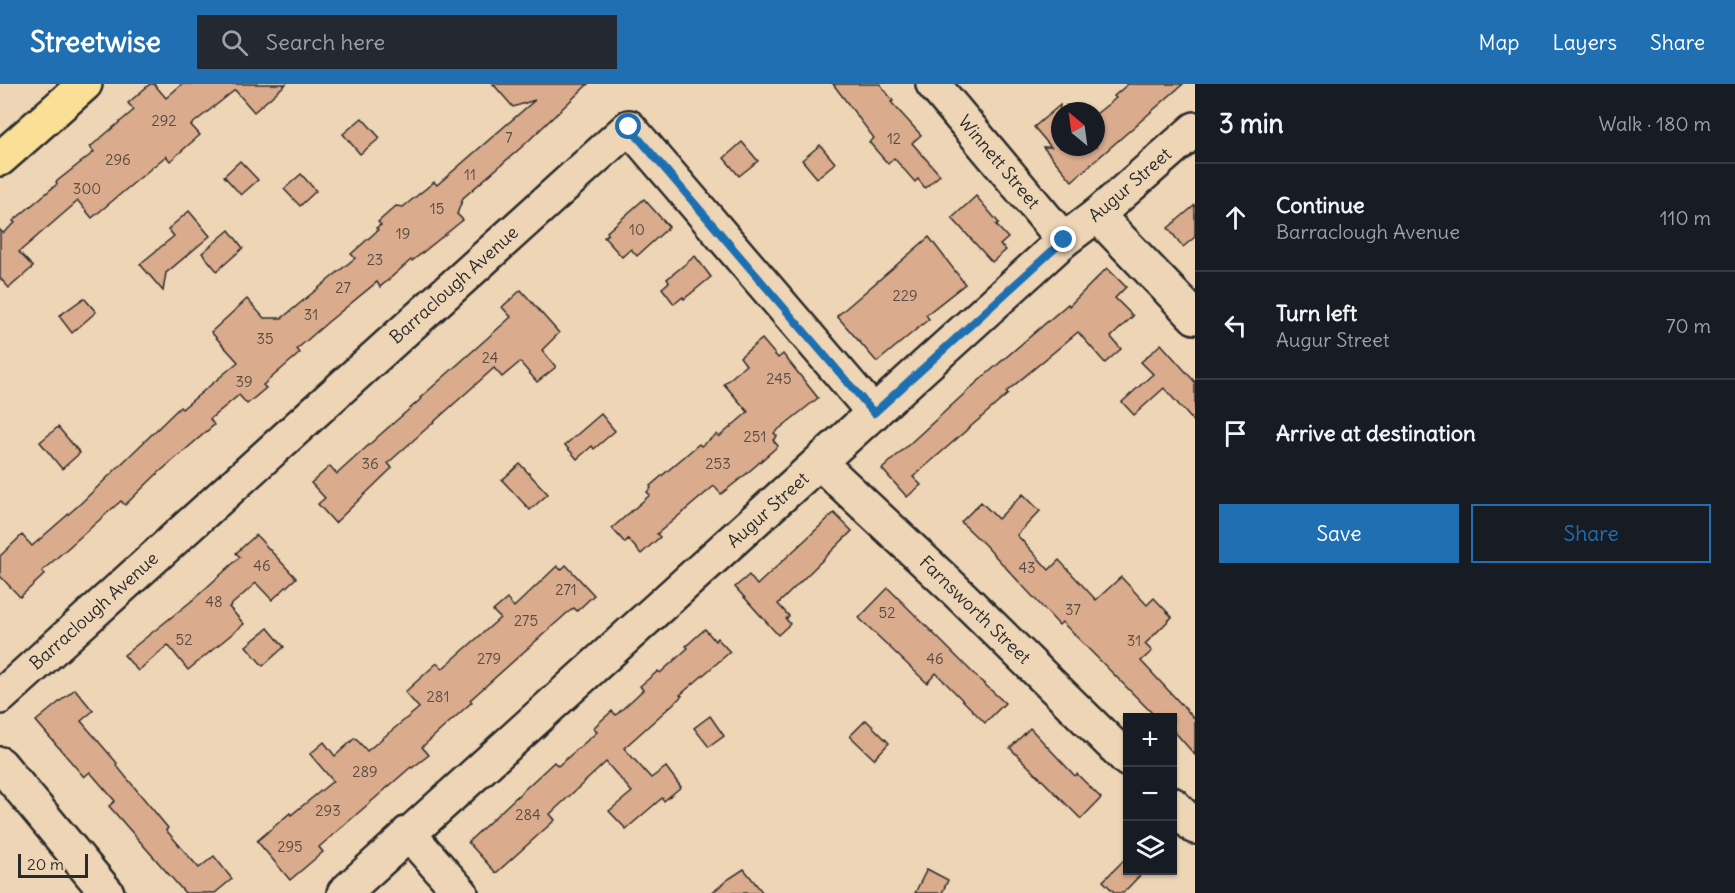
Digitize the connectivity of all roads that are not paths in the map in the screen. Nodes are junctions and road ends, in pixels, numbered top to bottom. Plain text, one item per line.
1 (85, 84) edge
2 (933, 84) edge
3 (1195, 129) edge
4 (0, 159) edge
5 (1097, 215) junction
6 (1064, 240) junction
7 (1195, 317) edge
8 (874, 413) junction
9 (820, 463) junction
10 (0, 697) edge
11 (1123, 755) edge
12 (0, 764) edge
13 (1177, 808) edge
14 (1195, 827) edge
15 (408, 833) junction
16 (107, 893) edge
17 (344, 893) edge
18 (461, 893) edge

1 - 4 main road
2 - 6 street, Winnett Street
3 - 5 street, Augur Street
5 - 6 street, Augur Street
5 - 7 street
6 - 8 street, Augur Street
8 - 9 street, Augur Street
8 - 10 street, Barraclough Avenue
9 - 11 street, Farnsworth Street
9 - 15 street, Augur Street
12 - 16 street
13 - 14 street
15 - 17 street, Augur Street
15 - 18 street

